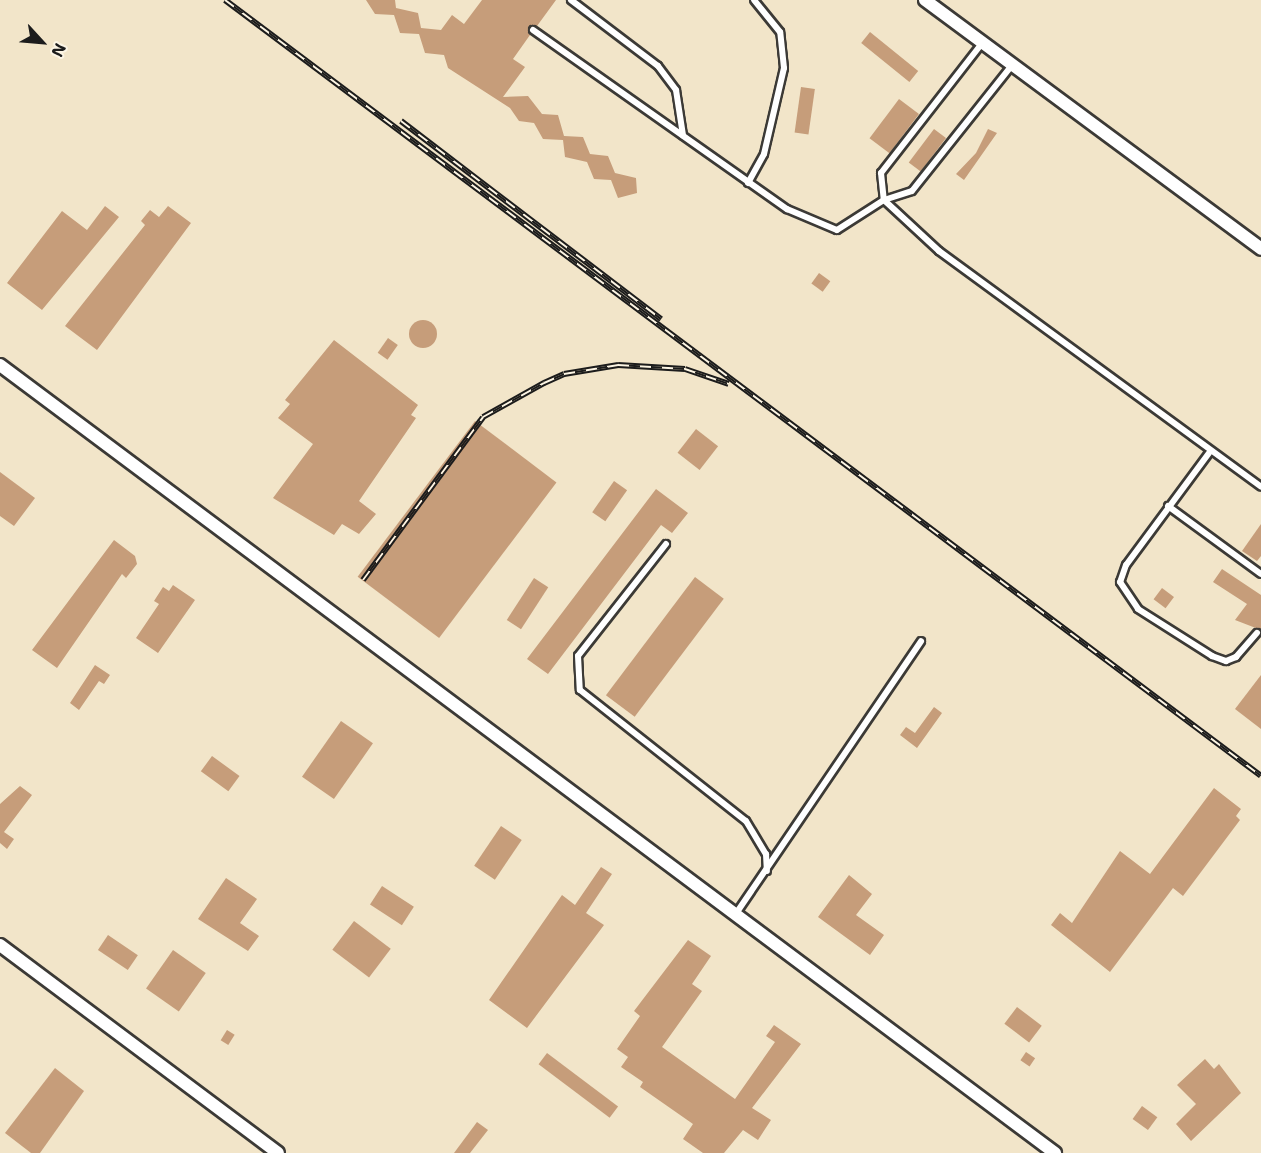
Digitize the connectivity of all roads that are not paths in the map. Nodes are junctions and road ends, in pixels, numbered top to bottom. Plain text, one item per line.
1 (571, 0) edge
2 (754, 0) edge
3 (925, 0) edge
4 (534, 30) dead end
5 (983, 42) junction
6 (1013, 64) junction
7 (683, 135) junction
8 (748, 183) junction
9 (884, 200) junction
10 (1261, 249) edge
11 (0, 365) edge
12 (1209, 453) junction
13 (1261, 487) edge
14 (1168, 506) junction
15 (666, 544) dead end
16 (1261, 574) edge
17 (1257, 633) dead end
18 (921, 641) dead end
19 (767, 871) junction
20 (735, 915) junction
21 (0, 945) edge
22 (279, 1153) edge
23 (1055, 1153) edge

1 - 7 lane
2 - 8 lane
3 - 5 street
4 - 7 lane
5 - 6 street
5 - 9 lane
6 - 9 lane
6 - 10 street
7 - 8 lane
8 - 9 lane
9 - 12 lane
11 - 20 street
12 - 13 lane
12 - 14 lane
14 - 16 lane
14 - 17 lane
15 - 19 lane
18 - 19 lane
19 - 20 lane
20 - 23 street
21 - 22 street

